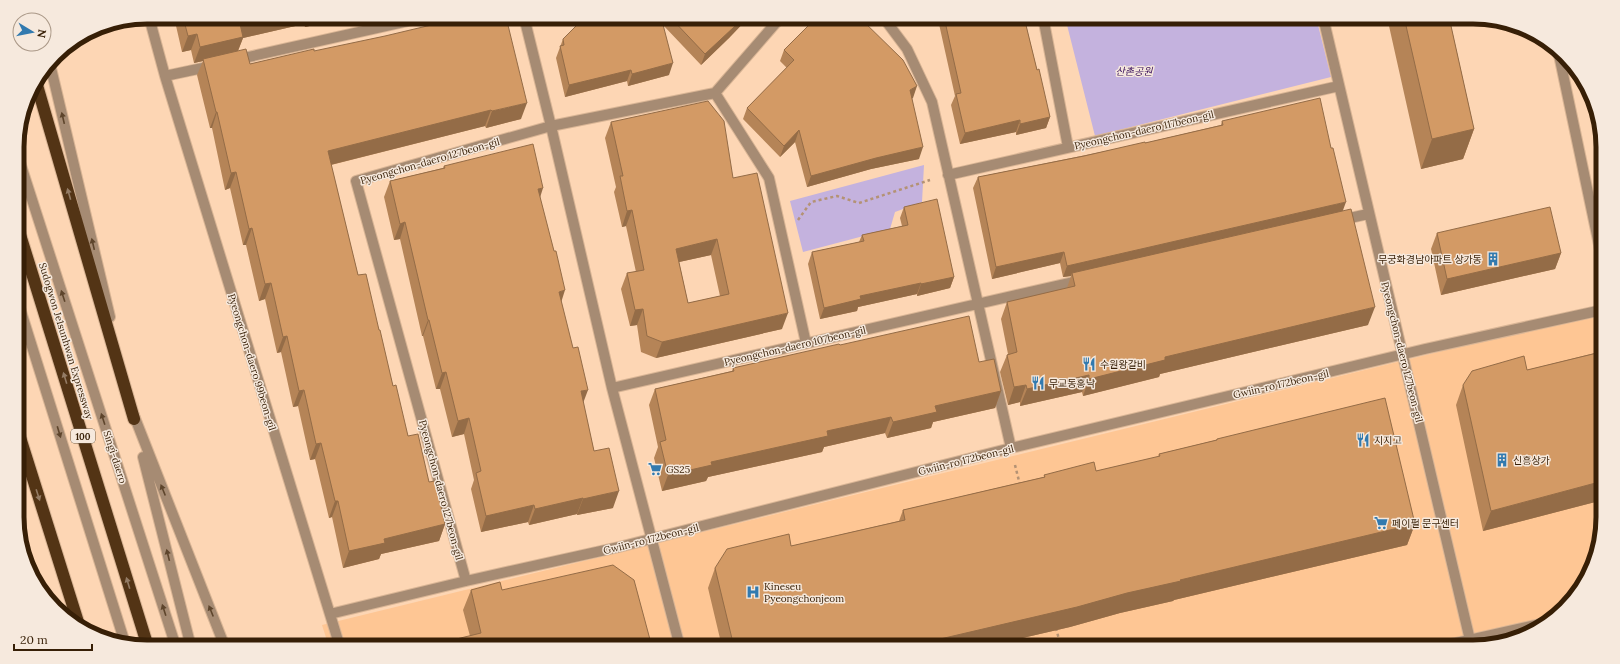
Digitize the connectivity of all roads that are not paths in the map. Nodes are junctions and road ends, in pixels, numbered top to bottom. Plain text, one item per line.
1 (151, 24) edge
2 (395, 24) edge
3 (526, 24) edge
4 (775, 24) edge
5 (888, 24) edge
6 (1044, 24) edge
7 (1325, 24) edge
8 (1560, 61) edge
9 (51, 69) edge
10 (165, 76) junction
11 (1339, 86) junction
12 (39, 90) edge
13 (715, 93) junction
14 (551, 126) junction
15 (1068, 147) junction
16 (24, 175) edge
17 (948, 175) junction
18 (1368, 214) junction
19 (1330, 223) edge
20 (1596, 231) edge
21 (24, 244) edge
22 (1092, 277) edge
23 (977, 304) junction
24 (1596, 311) edge
25 (24, 321) edge
26 (806, 343) junction
27 (1403, 355) junction
28 (612, 388) junction
29 (134, 419) junction
30 (1011, 448) junction
31 (24, 450) edge
32 (651, 539) junction
33 (466, 581) junction
34 (330, 614) junction
35 (76, 617) edge
36 (1527, 627) edge
37 (123, 638) edge
38 (146, 640) edge
39 (174, 640) edge
40 (189, 640) edge
41 (223, 640) edge
42 (338, 640) edge
43 (678, 640) edge
44 (1470, 640) joint

1 - 10 street, Pyeongchon-daero 99beon-gil
2 - 10 street
3 - 14 street
4 - 13 street
5 - 17 street
6 - 15 street
7 - 11 street, Pyeongchon-daero 127beon-gil
8 - 20 street
29 -> 9 street
10 - 34 street, Pyeongchon-daero 99beon-gil
11 - 15 street, Pyeongchon-daero 117beon-gil
11 - 18 street, Pyeongchon-daero 127beon-gil
29 -> 12 highway
13 - 14 street, Pyeongchon-daero 127beon-gil
13 - 26 street
14 - 28 street
14 - 33 street, Pyeongchon-daero 127beon-gil
15 - 17 street, Pyeongchon-daero 117beon-gil
39 -> 16 street, Singi-daero
17 - 23 street
18 - 19 street
18 - 27 street, Pyeongchon-daero 127beon-gil
38 -> 21 highway, Sudogwon Je1sunhwan Expressway / 100
22 - 23 street
23 - 26 street, Pyeongchon-daero 107beon-gil
23 - 30 street
24 - 27 street, Gwiin-ro 172beon-gil
25 -> 37 street
26 - 28 street, Pyeongchon-daero 107beon-gil
27 - 30 street, Gwiin-ro 172beon-gil
27 - 44 street, Pyeongchon-daero 127beon-gil
28 - 32 street
40 -> 29 street
41 -> 29 street
30 - 32 street, Gwiin-ro 172beon-gil
31 -> 35 highway
32 - 33 street, Gwiin-ro 172beon-gil
32 - 43 street
33 - 34 street, Gwiin-ro 172beon-gil
34 - 42 street, Pyeongchon-daero 99beon-gil
36 - 44 street

